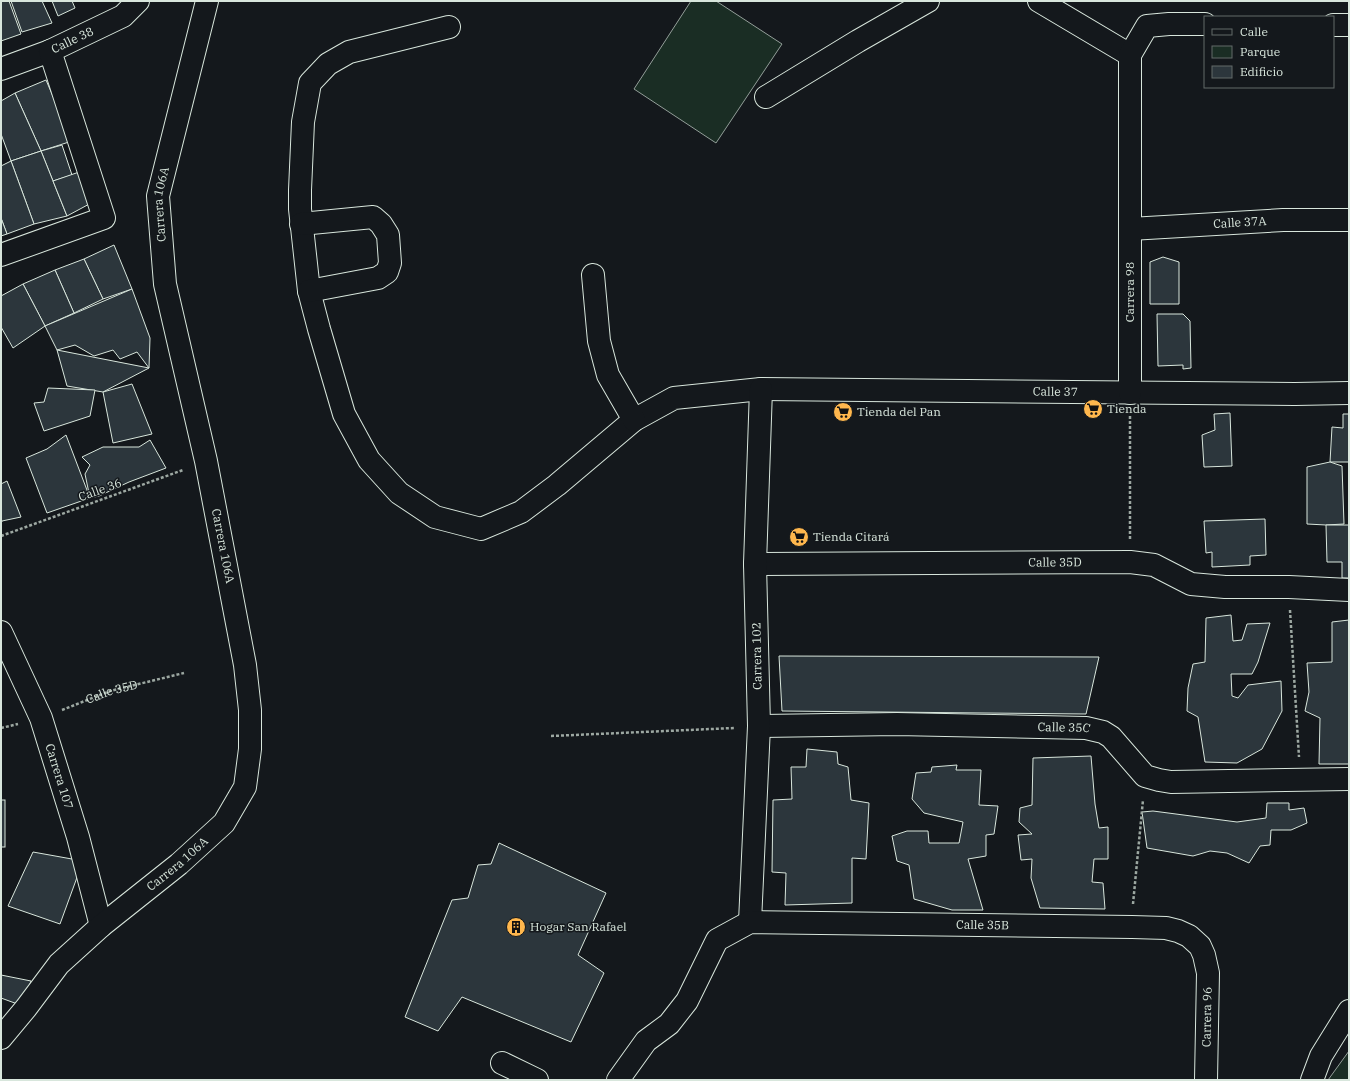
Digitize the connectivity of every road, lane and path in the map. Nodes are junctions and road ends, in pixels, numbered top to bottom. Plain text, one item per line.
1 (138, 1) edge
2 (207, 1) edge
3 (928, 1) edge
4 (1039, 1) edge
5 (1204, 24) edge
6 (1334, 25) edge
7 (1349, 25) edge
8 (449, 27) dead end
9 (50, 51) junction
10 (1130, 55) junction
11 (1, 69) edge
12 (766, 97) dead end
13 (1349, 220) edge
14 (301, 224) junction
15 (1130, 229) junction
16 (1, 255) edge
17 (593, 275) dead end
18 (309, 291) junction
19 (761, 389) junction
20 (1130, 393) junction
21 (1349, 393) edge
22 (634, 420) junction
23 (206, 461) junction
24 (1, 536) edge
25 (1130, 562) junction
26 (755, 564) junction
27 (1289, 587) junction
28 (1349, 590) edge
29 (1, 632) edge
30 (184, 673) dead end
31 (41, 718) junction
32 (759, 726) junction
33 (735, 728) dead end
34 (551, 736) dead end
35 (1145, 776) junction
36 (1349, 779) edge
37 (1300, 780) junction
38 (750, 922) junction
39 (100, 926) junction
40 (1132, 927) junction
41 (1204, 955) joint
42 (1349, 1011) edge
43 (1, 1038) edge
44 (502, 1063) dead end
45 (537, 1080) edge
46 (618, 1080) edge
47 (1206, 1080) edge
48 (1312, 1080) edge

1 - 9 street, Calle 38
2 - 23 street, Carrera 106A
3 - 12 street
4 - 10 street
5 - 10 street
6 - 7 street
8 - 14 street, Calle 37
9 - 11 street, Calle 38
9 - 16 street
10 - 15 street, Carrera 98
13 - 15 street, Calle 37A
14 - 18 street, Calle 37
14 - 18 street
15 - 20 street, Carrera 98
17 - 22 street
18 - 22 street, Calle 37
19 - 20 street, Calle 37
19 - 22 street, Calle 37
19 - 26 street, Carrera 102
20 - 21 street, Calle 37
20 - 25 path
23 - 24 path, Calle 36
23 - 39 street, Carrera 106A
25 - 26 street, Calle 35D
25 - 27 street, Calle 35D
26 - 32 street, Carrera 102
27 - 28 street, Calle 35D
27 - 37 path
29 - 31 street, Carrera 107
30 - 31 path, Calle 35D
31 - 39 street, Carrera 107
32 - 35 street, Calle 35C
32 - 38 street, Carrera 102
33 - 34 path
35 - 37 street
35 - 40 path
36 - 37 street
38 - 40 street, Calle 35B
38 - 46 street
39 - 43 street, Carrera 106A
40 - 41 street, Calle 35B
41 - 47 street, Carrera 96
42 - 48 street
44 - 45 street

